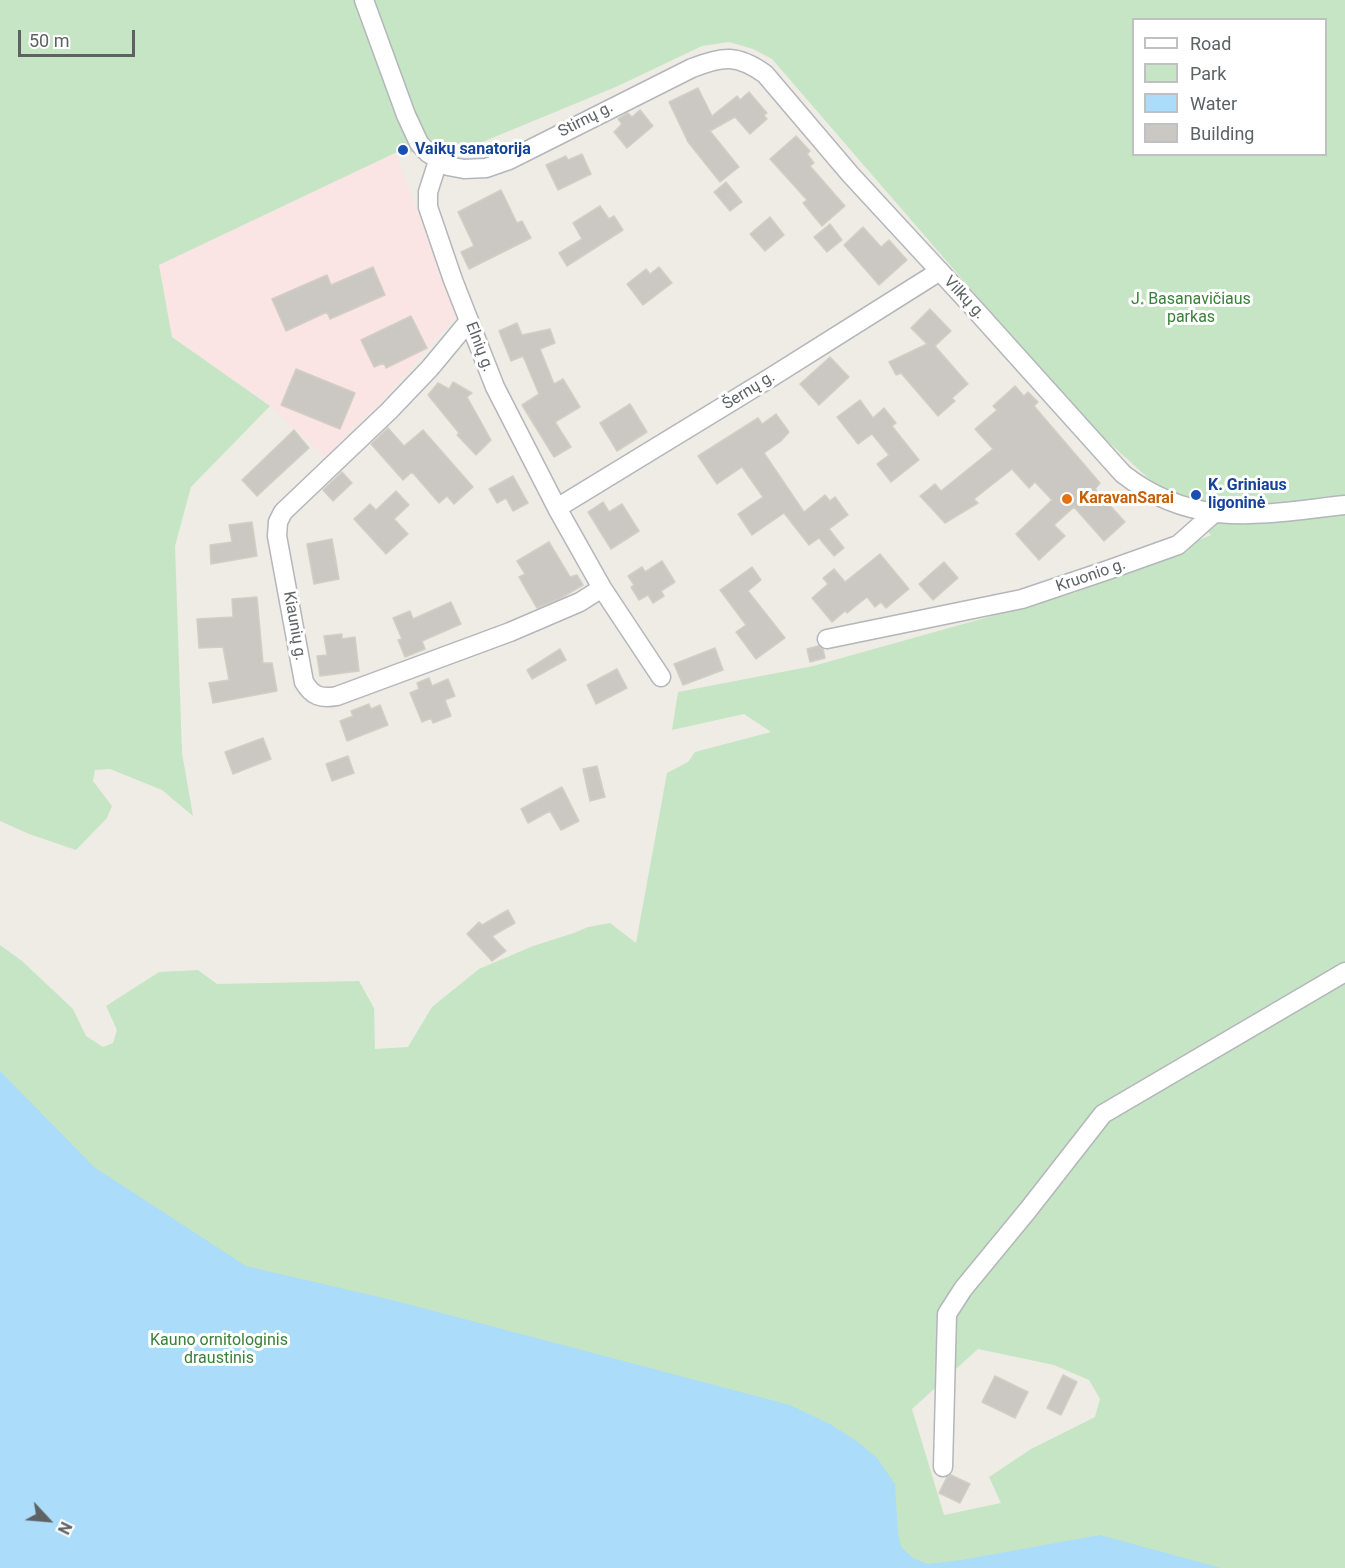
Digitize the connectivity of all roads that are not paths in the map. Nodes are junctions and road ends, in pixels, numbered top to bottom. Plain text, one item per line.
1 (364, 0) edge
2 (732, 58) joint
3 (438, 162) junction
4 (940, 271) junction
5 (469, 321) junction
6 (1345, 504) edge
7 (557, 508) junction
8 (1213, 514) junction
9 (602, 588) junction
10 (827, 639) dead end
11 (661, 677) dead end
12 (1345, 972) edge
13 (943, 1467) dead end

1 - 3 street
2 - 3 street, Stirnų g.
2 - 4 street, Vilkų g.
3 - 5 street, Elnių g.
4 - 7 street, Šernų g.
4 - 8 street, Vilkų g.
5 - 7 street, Elnių g.
5 - 9 street, Kiaunių g.
6 - 8 street
7 - 9 street, Elnių g.
8 - 10 street, Kruonio g.
9 - 11 street, Elnių g.
12 - 13 street

